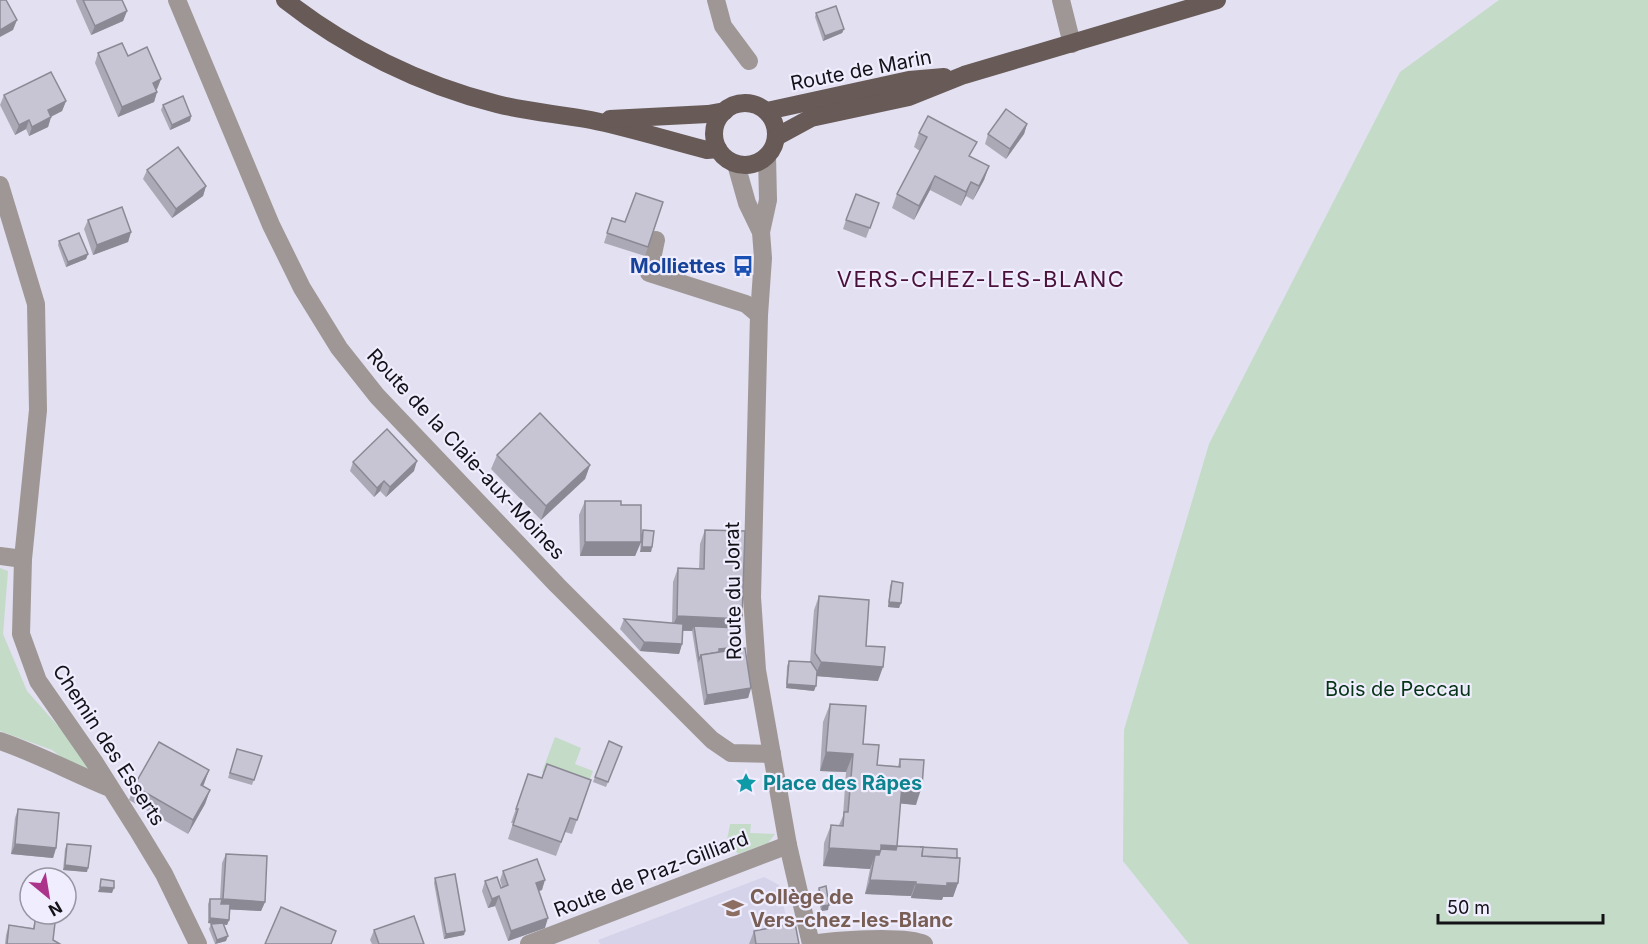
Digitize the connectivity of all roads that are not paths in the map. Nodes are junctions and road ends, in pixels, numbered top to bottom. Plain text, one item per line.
1 (285, 0) edge
2 (716, 0) edge
3 (1061, 0) edge
4 (1217, 0) edge
5 (180, 1) edge
6 (1072, 44) junction
7 (749, 61) dead end
8 (964, 75) junction
9 (725, 111) junction
10 (767, 111) junction
11 (591, 120) junction
12 (776, 137) junction
13 (718, 149) junction
14 (767, 156) junction
15 (736, 164) junction
16 (0, 185) edge
17 (761, 232) junction
18 (656, 240) edge
19 (759, 315) junction
20 (0, 556) edge
21 (23, 559) junction
22 (0, 741) edge
23 (772, 753) junction
24 (110, 788) junction
25 (788, 845) junction
26 (198, 944) edge
27 (529, 944) edge
28 (811, 944) edge
29 (924, 944) edge

1 - 11 main road
2 - 7 street
3 - 6 street
4 - 6 main road, Route de Marin
5 - 23 street, Route de la Claie-aux-Moines
6 - 8 main road, Route de Marin
8 - 10 main road, Route de Marin
8 - 12 main road, Route de Marin
9 - 10 main road
9 - 11 main road
9 - 13 main road
10 - 12 main road
11 - 13 main road
12 - 14 main road
13 - 15 main road
14 - 15 main road
14 - 17 street, Route du Jorat
15 - 17 street, Route du Jorat
16 - 21 street, Chemin des Esserts
17 - 19 street, Route du Jorat
18 - 19 street
19 - 23 street, Route du Jorat
20 - 21 street
21 - 24 street, Chemin des Esserts
22 - 24 street
23 - 25 street, Route du Jorat
24 - 26 street, Chemin des Esserts
25 - 27 street, Route de Praz-Gilliard
25 - 28 street, Route du Jorat
28 - 29 street

